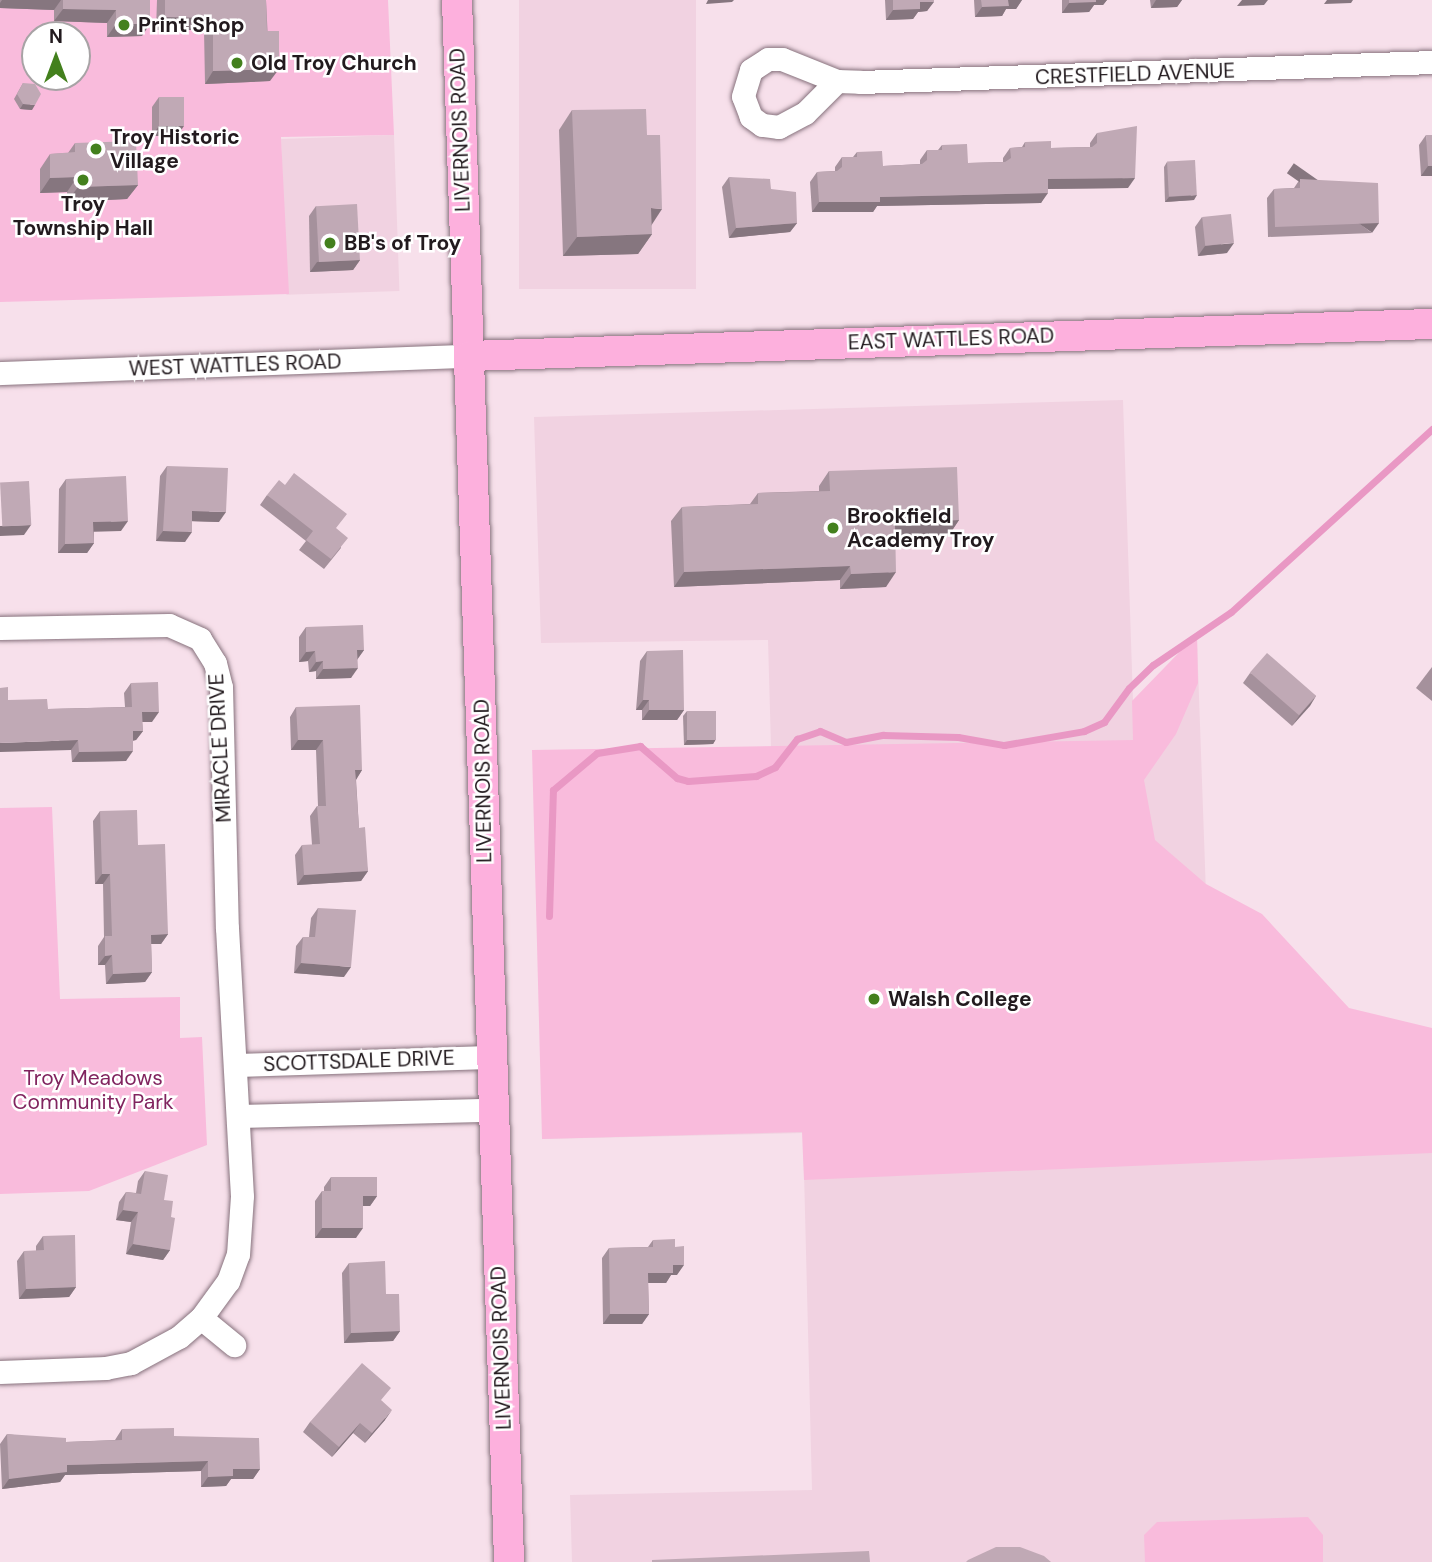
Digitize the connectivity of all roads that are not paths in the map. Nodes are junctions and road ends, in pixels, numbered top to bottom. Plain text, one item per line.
1 (457, 0) edge
2 (1432, 62) edge
3 (837, 81) dead end
4 (1432, 324) edge
5 (470, 356) junction
6 (0, 373) edge
7 (0, 628) edge
8 (489, 1057) junction
9 (237, 1065) junction
10 (491, 1110) junction
11 (239, 1116) junction
12 (201, 1318) junction
13 (234, 1345) dead end
14 (0, 1372) edge
15 (509, 1562) edge

1 - 5 main road, LIVERNOIS ROAD
2 - 3 street, CRESTFIELD AVENUE
4 - 5 main road, EAST WATTLES ROAD
5 - 6 street, WEST WATTLES ROAD
5 - 8 main road, LIVERNOIS ROAD
7 - 9 street, MIRACLE DRIVE
8 - 9 street, SCOTTSDALE DRIVE
8 - 10 main road, LIVERNOIS ROAD
9 - 11 street, SCOTTSDALE DRIVE
10 - 11 street
10 - 15 main road, LIVERNOIS ROAD
11 - 12 street, SCOTTSDALE DRIVE
12 - 13 street
12 - 14 street, SCOTTSDALE DRIVE

